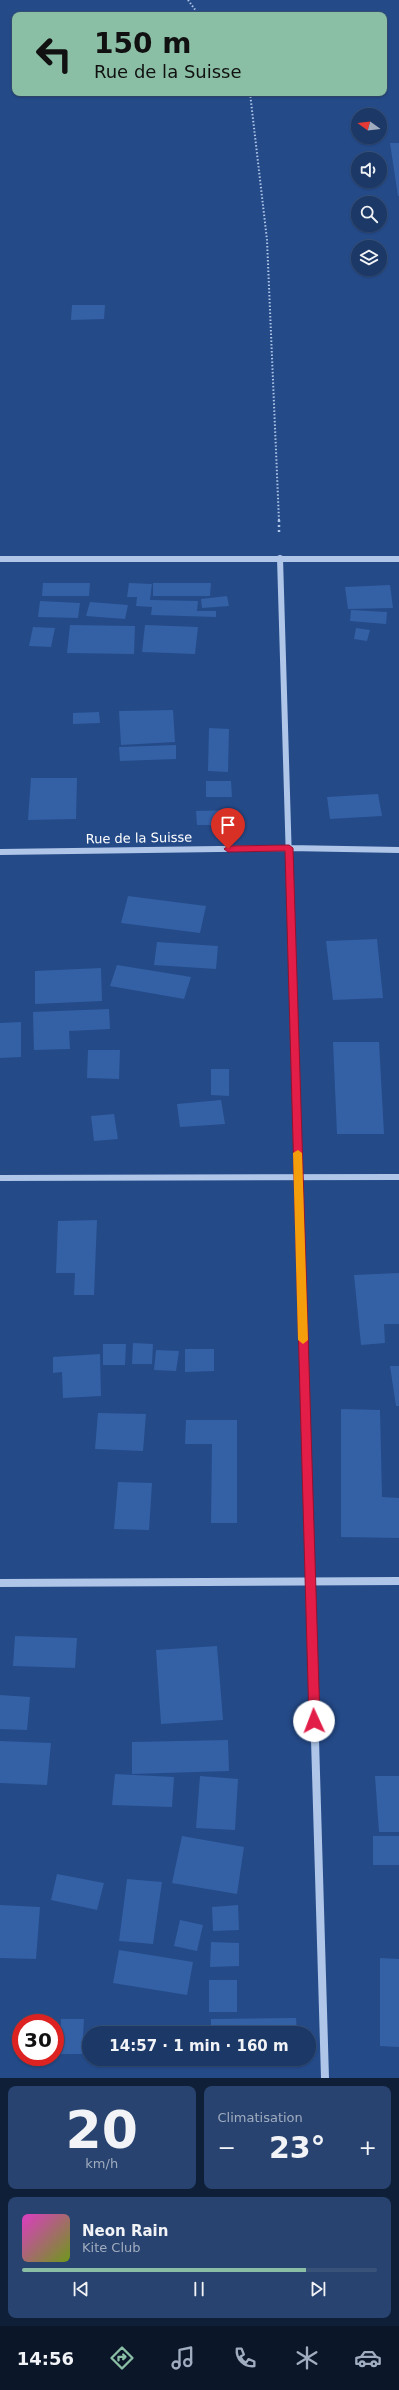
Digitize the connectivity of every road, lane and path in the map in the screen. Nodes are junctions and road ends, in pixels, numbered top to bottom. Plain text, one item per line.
1 (188, 0) edge
2 (197, 12) edge
3 (250, 96) edge
4 (280, 558) junction
5 (0, 559) edge
6 (399, 559) edge
7 (289, 848) junction
8 (399, 850) edge
9 (0, 852) edge
10 (298, 1177) junction
11 (399, 1177) edge
12 (0, 1178) edge
13 (399, 1581) edge
14 (310, 1582) junction
15 (0, 1583) edge
16 (325, 2078) edge

1 - 2 path
3 - 4 path
4 - 5 street
4 - 6 street
4 - 7 street
7 - 8 street, Rue de la Suisse
7 - 9 street, Rue de la Suisse
7 - 10 street
10 - 11 street
10 - 12 street
10 - 14 street
13 - 14 street
14 - 15 street
14 - 16 street

